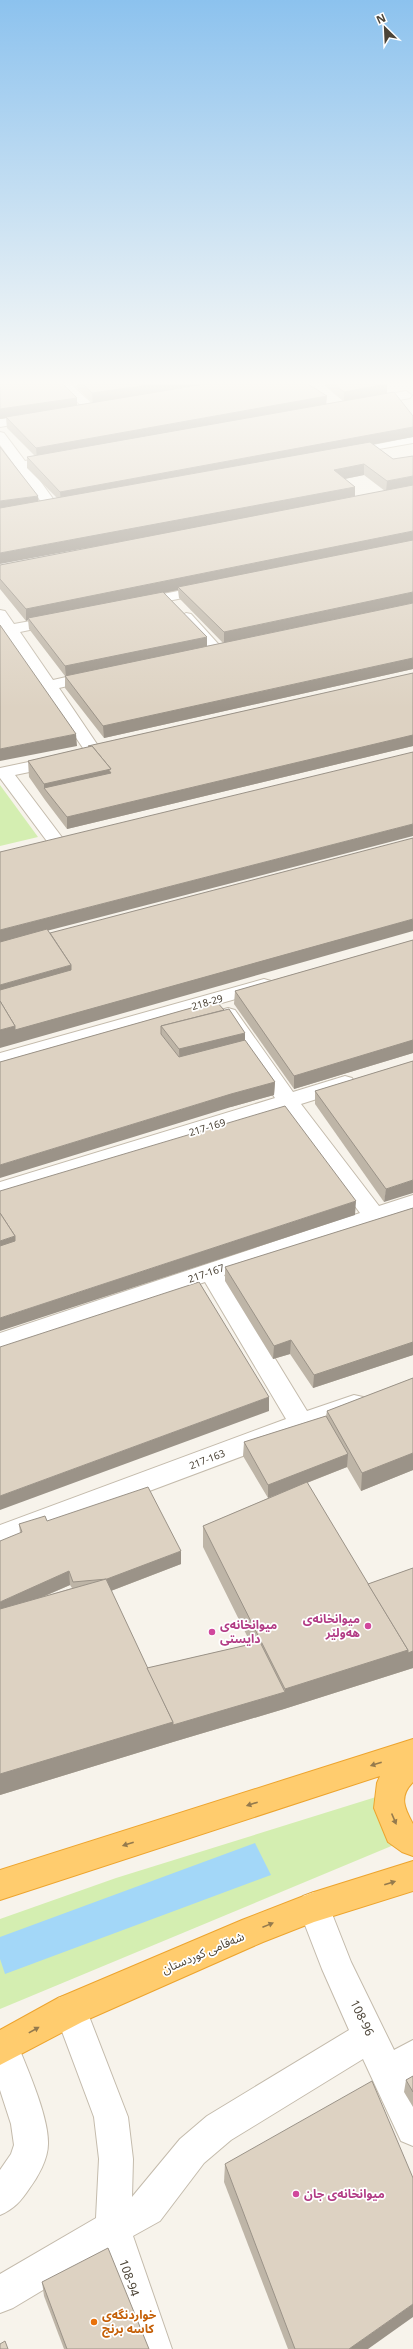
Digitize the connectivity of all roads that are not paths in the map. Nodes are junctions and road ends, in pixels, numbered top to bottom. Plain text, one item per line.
1 (40, 491) edge
2 (68, 504) edge
3 (52, 507) junction
4 (37, 509) edge
5 (222, 586) edge
6 (169, 597) junction
7 (123, 606) edge
8 (0, 614) edge
9 (71, 617) edge
10 (10, 629) junction
11 (231, 647) edge
12 (216, 650) junction
13 (201, 653) edge
14 (109, 673) edge
15 (48, 686) junction
16 (2, 773) edge
17 (55, 840) edge
18 (283, 980) edge
19 (217, 999) junction
20 (0, 1060) edge
21 (362, 1078) edge
22 (288, 1101) junction
23 (0, 1190) edge
24 (413, 1203) edge
25 (374, 1216) junction
26 (210, 1271) junction
27 (0, 1342) edge
28 (376, 1395) edge
29 (301, 1423) junction
30 (0, 1536) edge
31 (413, 1752) edge
32 (413, 1762) edge
33 (413, 1842) edge
34 (413, 1876) edge
35 (0, 1885) edge
36 (314, 1906) junction
37 (70, 2010) junction
38 (370, 2036) junction
39 (1, 2048) edge
40 (401, 2066) edge
41 (413, 2129) edge
42 (0, 2197) edge
43 (112, 2230) junction
44 (0, 2295) edge
45 (153, 2349) edge

1 - 3 street
2 - 3 street
3 - 4 street
5 - 6 street
6 - 7 street
6 - 12 street
8 - 10 street
9 - 10 street
10 - 15 street
11 - 12 street
12 - 13 street
14 - 15 street
15 - 16 street
16 - 17 street
18 - 19 street, 218-29
19 - 20 street, 218-29
19 - 22 street
21 - 22 street, 217-169
22 - 23 street, 217-169
22 - 25 street
24 - 25 street, 217-167
25 - 26 street, 217-167
26 - 27 street, 217-167
26 - 29 street
28 - 29 street, 217-163
29 - 30 street, 217-163
31 -> 35 highway
32 -> 33 highway
36 -> 34 highway, شەقامی کوردستان
37 -> 36 highway, شەقامی کوردستان
36 - 38 street, 108-96
39 -> 37 highway, شەقامی کوردستان
37 - 43 street
38 - 40 street, 108-96
38 - 43 street
39 - 42 street
40 - 41 street, 108-96
43 - 44 street
43 - 45 street, 108-94

